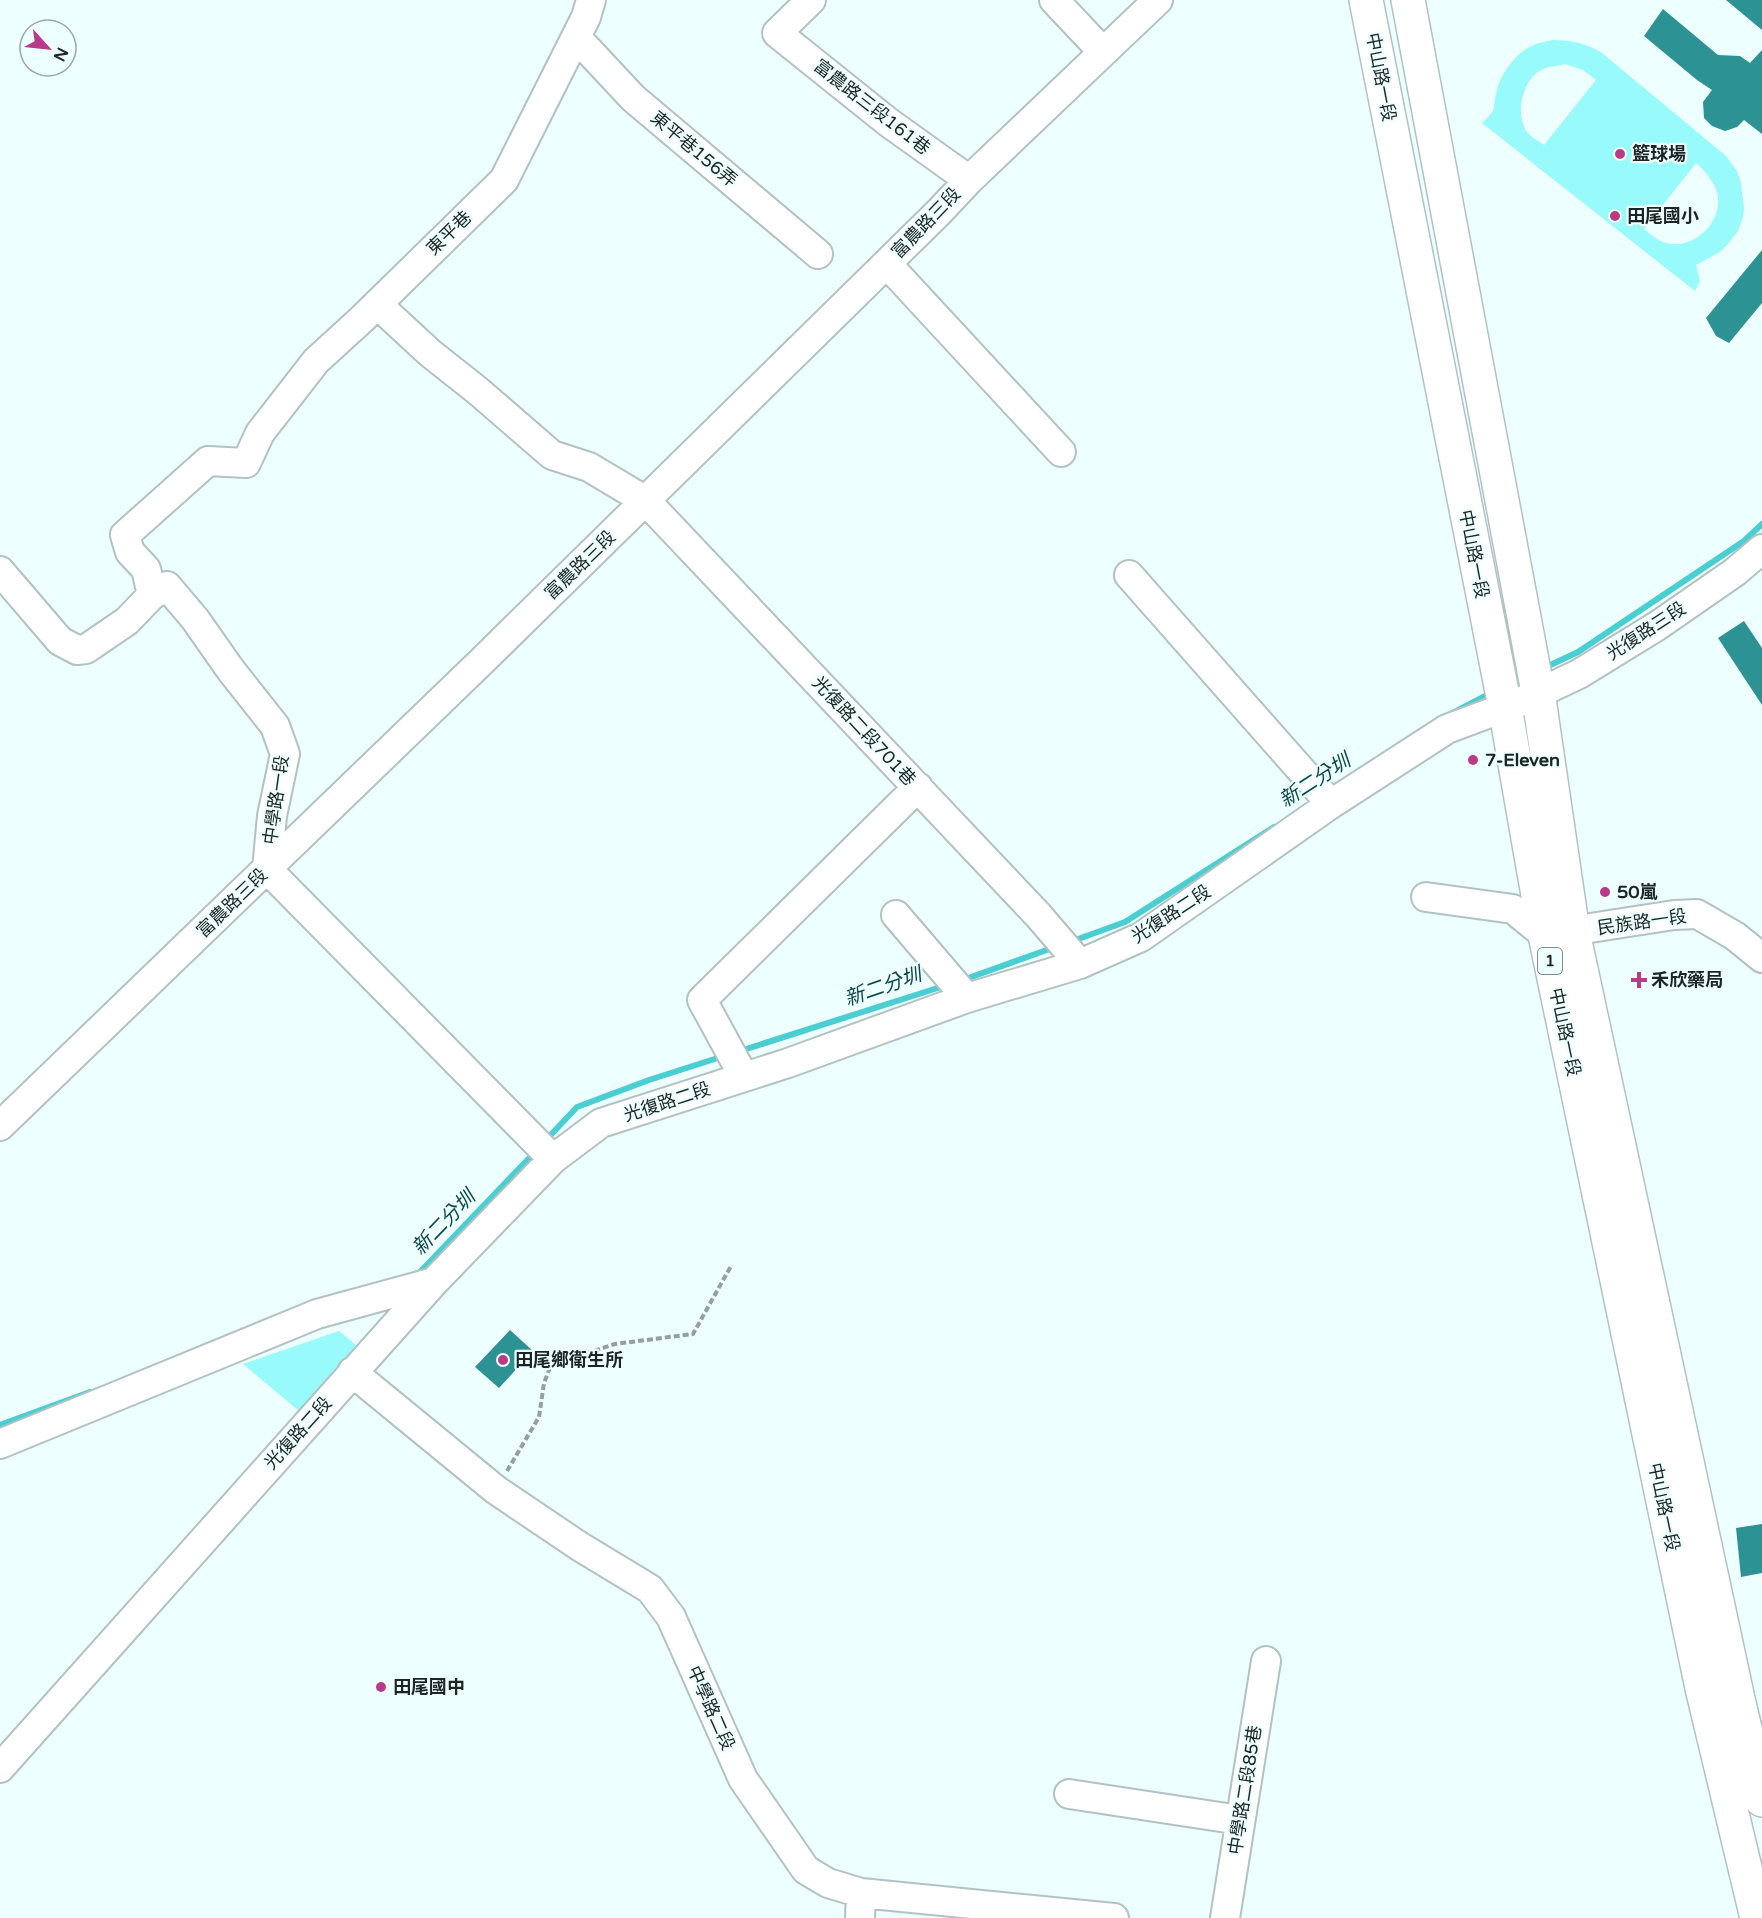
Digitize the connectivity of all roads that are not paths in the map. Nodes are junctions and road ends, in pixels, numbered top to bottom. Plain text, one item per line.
1 (591, 0) edge
2 (811, 0) edge
3 (1054, 0) edge
4 (1158, 0) edge
5 (1366, 0) edge
6 (1408, 0) edge
7 (576, 37) junction
8 (1103, 52) junction
9 (969, 180) junction
10 (818, 254) dead end
11 (887, 264) junction
12 (377, 304) junction
13 (1061, 452) dead end
14 (646, 501) junction
15 (1762, 549) edge
16 (0, 571) edge
17 (1129, 575) dead end
18 (152, 595) junction
19 (1521, 700) junction
20 (918, 787) junction
21 (1331, 804) junction
22 (267, 869) junction
23 (1426, 897) dead end
24 (896, 915) dead end
25 (1559, 933) junction
26 (1762, 958) edge
27 (1080, 964) junction
28 (967, 998) junction
29 (744, 1077) junction
30 (0, 1126) edge
31 (553, 1159) junction
32 (434, 1282) junction
33 (352, 1372) junction
34 (0, 1444) edge
35 (1266, 1661) dead end
36 (0, 1768) edge
37 (1070, 1794) dead end
38 (1762, 1800) edge
39 (1240, 1820) junction
40 (861, 1906) edge
41 (1114, 1918) edge
42 (1225, 1918) edge
43 (1757, 1918) edge

1 - 7 street, 東平巷
2 - 9 street, 富農路三段161巷
3 - 8 street
4 - 8 street, 富農路三段
5 - 19 main road, 中山路一段 / 1
6 - 19 main road, 中山路一段 / 1
7 - 10 street, 東平巷156弄
7 - 12 street, 東平巷
8 - 9 street, 富農路三段
9 - 11 street, 富農路三段
11 - 13 street
11 - 14 street, 富農路三段
12 - 14 street, 光復路二段701巷
12 - 18 street, 東平巷
14 - 20 street, 光復路二段701巷
14 - 22 street, 富農路三段
15 - 19 street, 光復路三段
16 - 18 street
17 - 21 street
18 - 22 street, 中學路一段
19 - 21 street, 光復路二段
19 - 25 main road, 中山路一段 / 1
20 - 27 street, 光復路二段701巷
20 - 29 street
21 - 27 street, 光復路二段
22 - 30 street, 富農路三段
22 - 31 street, 中學路一段
23 - 25 street
24 - 28 street
25 - 26 street, 民族路一段
25 - 38 main road, 中山路一段 / 1
25 - 43 main road, 中山路一段 / 1
27 - 28 street, 光復路二段
28 - 29 street, 光復路二段
29 - 31 street, 光復路二段
31 - 32 street, 光復路二段
32 - 33 street, 光復路二段
32 - 34 street
33 - 36 street, 光復路二段
33 - 40 street, 中學路二段
35 - 39 street, 中學路二段85巷
37 - 39 street
39 - 42 street, 中學路二段85巷
40 - 41 street, 中學路二段

